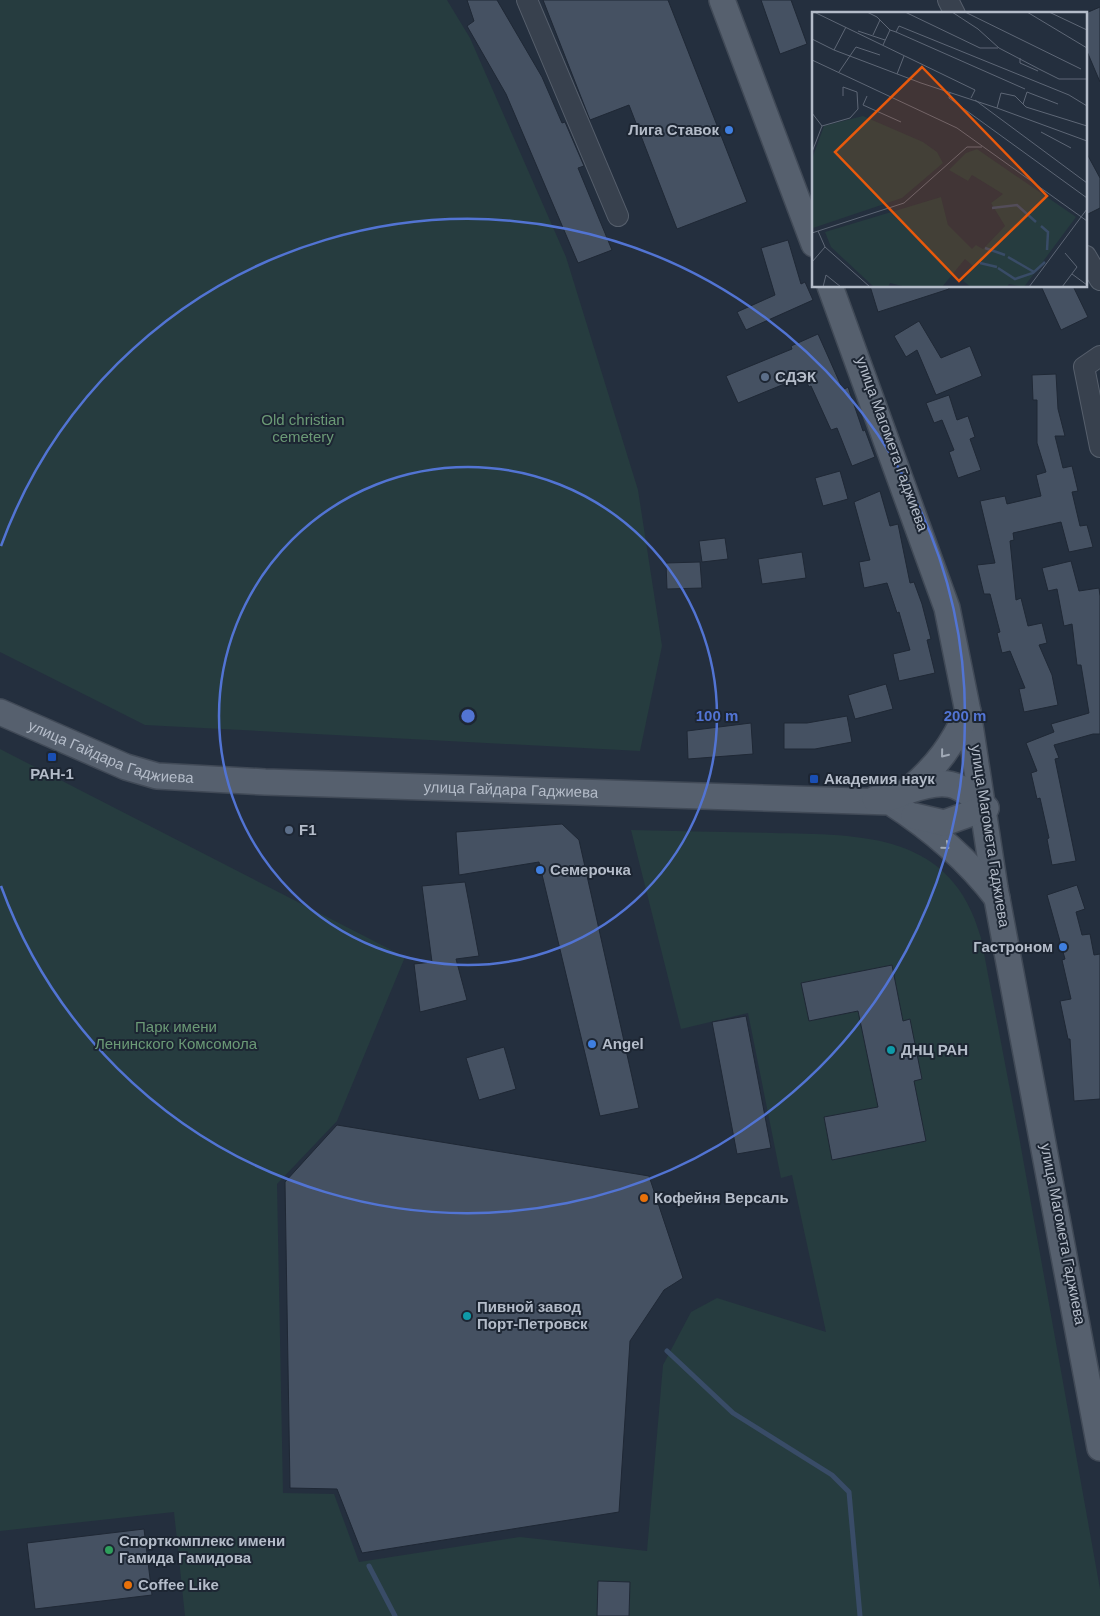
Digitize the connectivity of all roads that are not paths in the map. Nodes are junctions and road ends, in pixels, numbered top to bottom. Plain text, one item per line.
1 (527, 0) edge
2 (724, 0) edge
3 (948, 0) edge
4 (954, 12) edge
5 (618, 216) dead end
6 (812, 226) edge
7 (812, 239) edge
8 (1088, 259) edge
9 (1100, 280) edge
10 (831, 288) edge
11 (835, 288) edge
12 (1100, 356) edge
13 (1100, 447) edge
14 (0, 708) edge
15 (0, 712) edge
16 (968, 712) junction
17 (902, 801) junction
18 (984, 807) junction
19 (997, 898) junction
20 (1100, 1429) edge
21 (1100, 1448) edge

1 - 5 street
2 - 6 main road
2 - 7 main road
3 - 4 street
8 - 9 street
10 - 16 main road, улица Магомета Гаджиева
11 - 18 main road, улица Магомета Гаджиева
12 - 13 street
14 - 17 main road, улица Гайдара Гаджиева
15 - 17 main road, улица Гайдара Гаджиева
16 -> 17 main road
16 - 18 main road, улица Магомета Гаджиева
17 - 18 main road
17 - 18 main road
17 -> 19 main road, улица Гайдара Гаджиева
18 - 19 main road, улица Магомета Гаджиева
18 - 20 main road, улица Магомета Гаджиева
19 - 21 main road, улица Магомета Гаджиева

